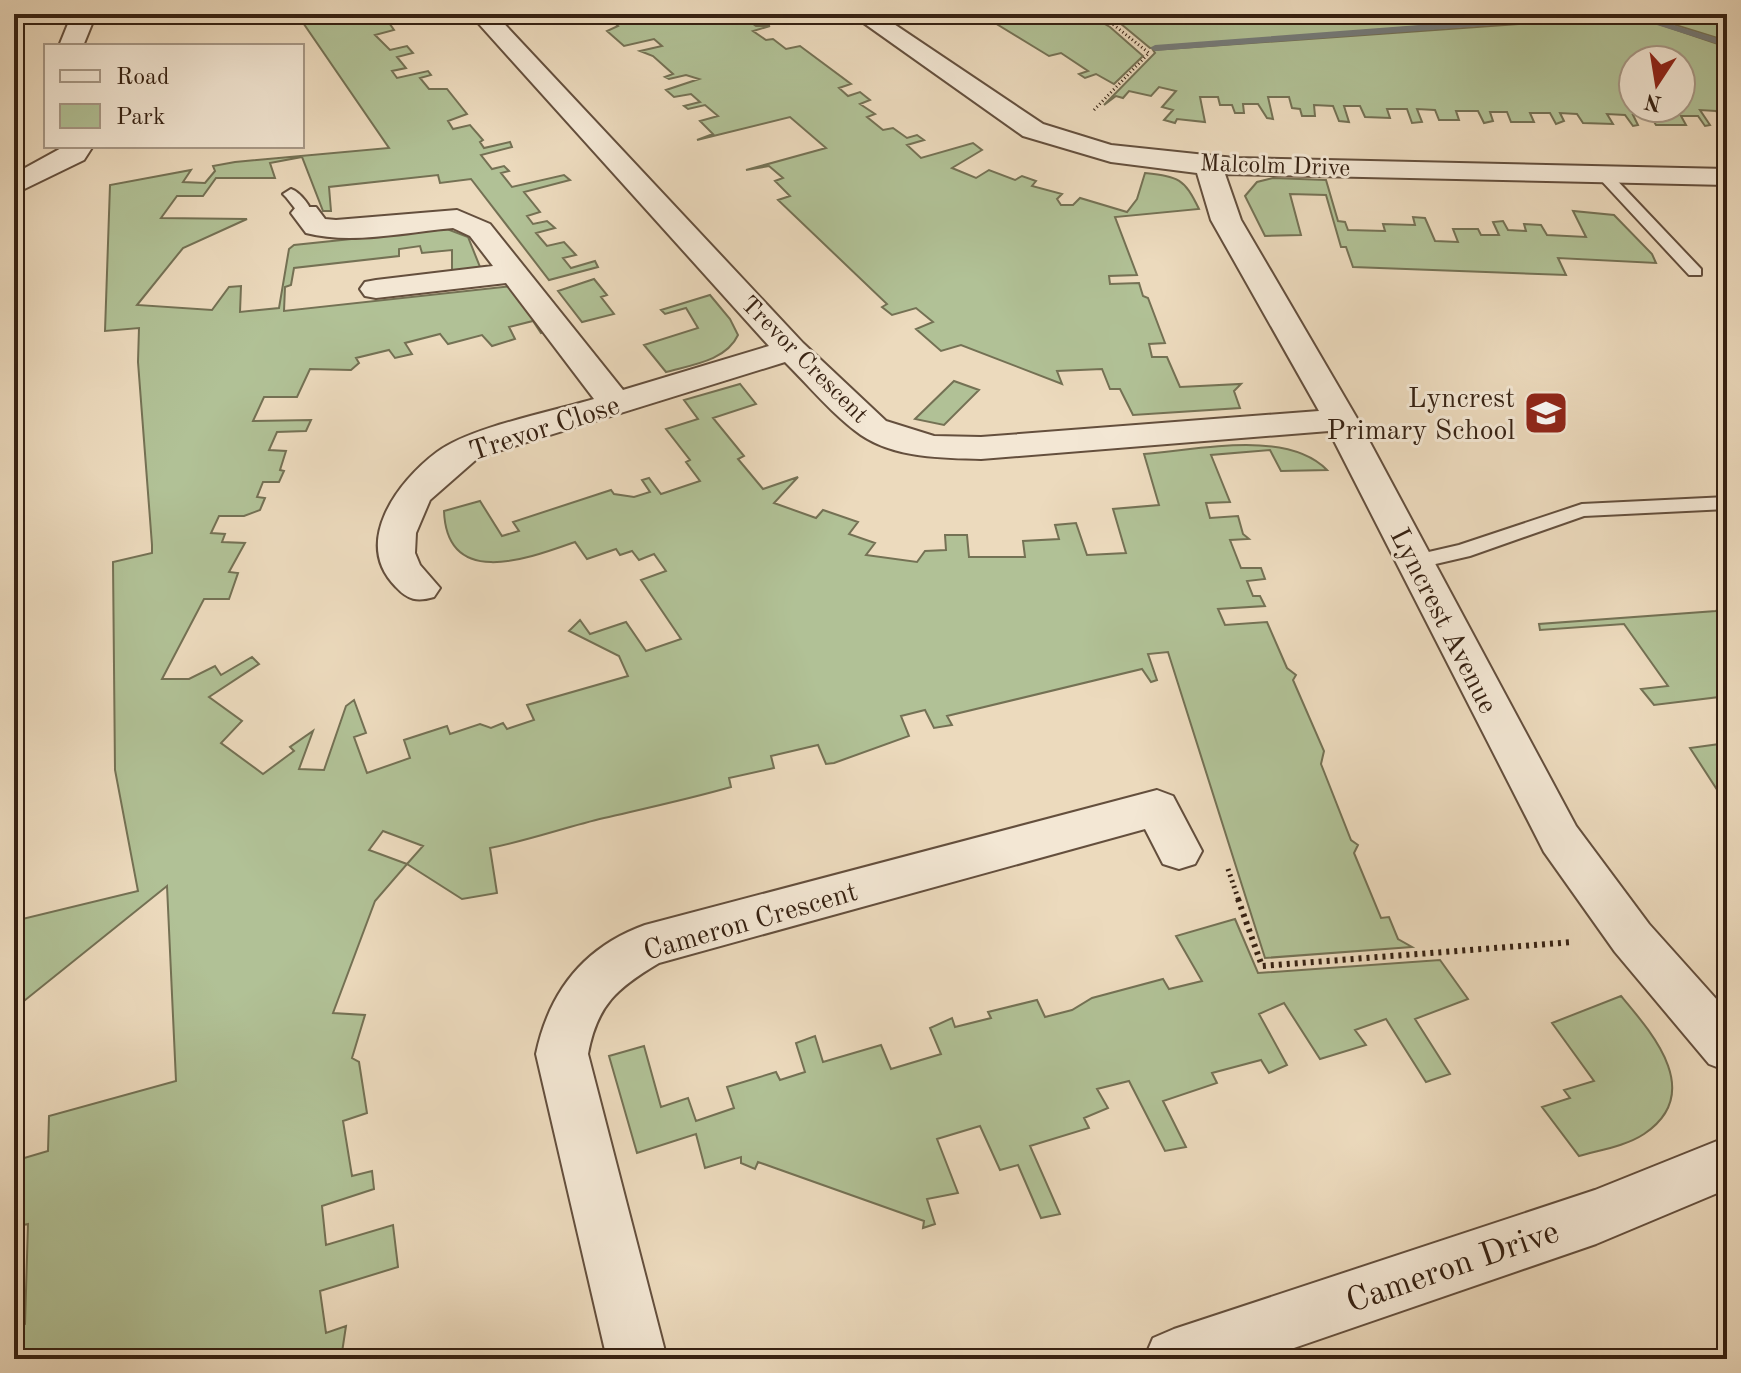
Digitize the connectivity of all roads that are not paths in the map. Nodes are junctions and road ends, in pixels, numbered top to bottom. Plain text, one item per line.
1 (84, 14) edge
2 (482, 14) edge
3 (863, 14) edge
4 (72, 44) edge
5 (78, 148) edge
6 (1208, 164) junction
7 (1603, 174) junction
8 (1727, 177) edge
9 (14, 185) edge
10 (298, 204) dead end
11 (1695, 272) dead end
12 (514, 273) junction
13 (376, 289) dead end
14 (791, 350) junction
15 (616, 404) junction
16 (1341, 420) junction
17 (1727, 503) edge
18 (1414, 562) junction
19 (420, 588) dead end
20 (1179, 851) dead end
21 (1727, 1048) edge
22 (1727, 1163) edge
23 (637, 1359) edge
24 (1174, 1359) edge

1 - 4 street
2 - 14 street, Trevor Crescent
3 - 6 street, Malcolm Drive
5 - 9 street
6 - 7 street, Malcolm Drive
6 - 16 street, Lyncrest Avenue
7 - 8 street, Malcolm Drive
7 - 11 lane
10 - 12 street
12 - 13 street
12 - 15 street
14 - 15 street, Trevor Close
14 - 16 street, Trevor Crescent
15 - 19 street, Trevor Close
16 - 18 street, Lyncrest Avenue
17 - 18 lane
18 - 21 street, Lyncrest Avenue
20 - 23 street, Cameron Crescent
22 - 24 street, Cameron Drive

